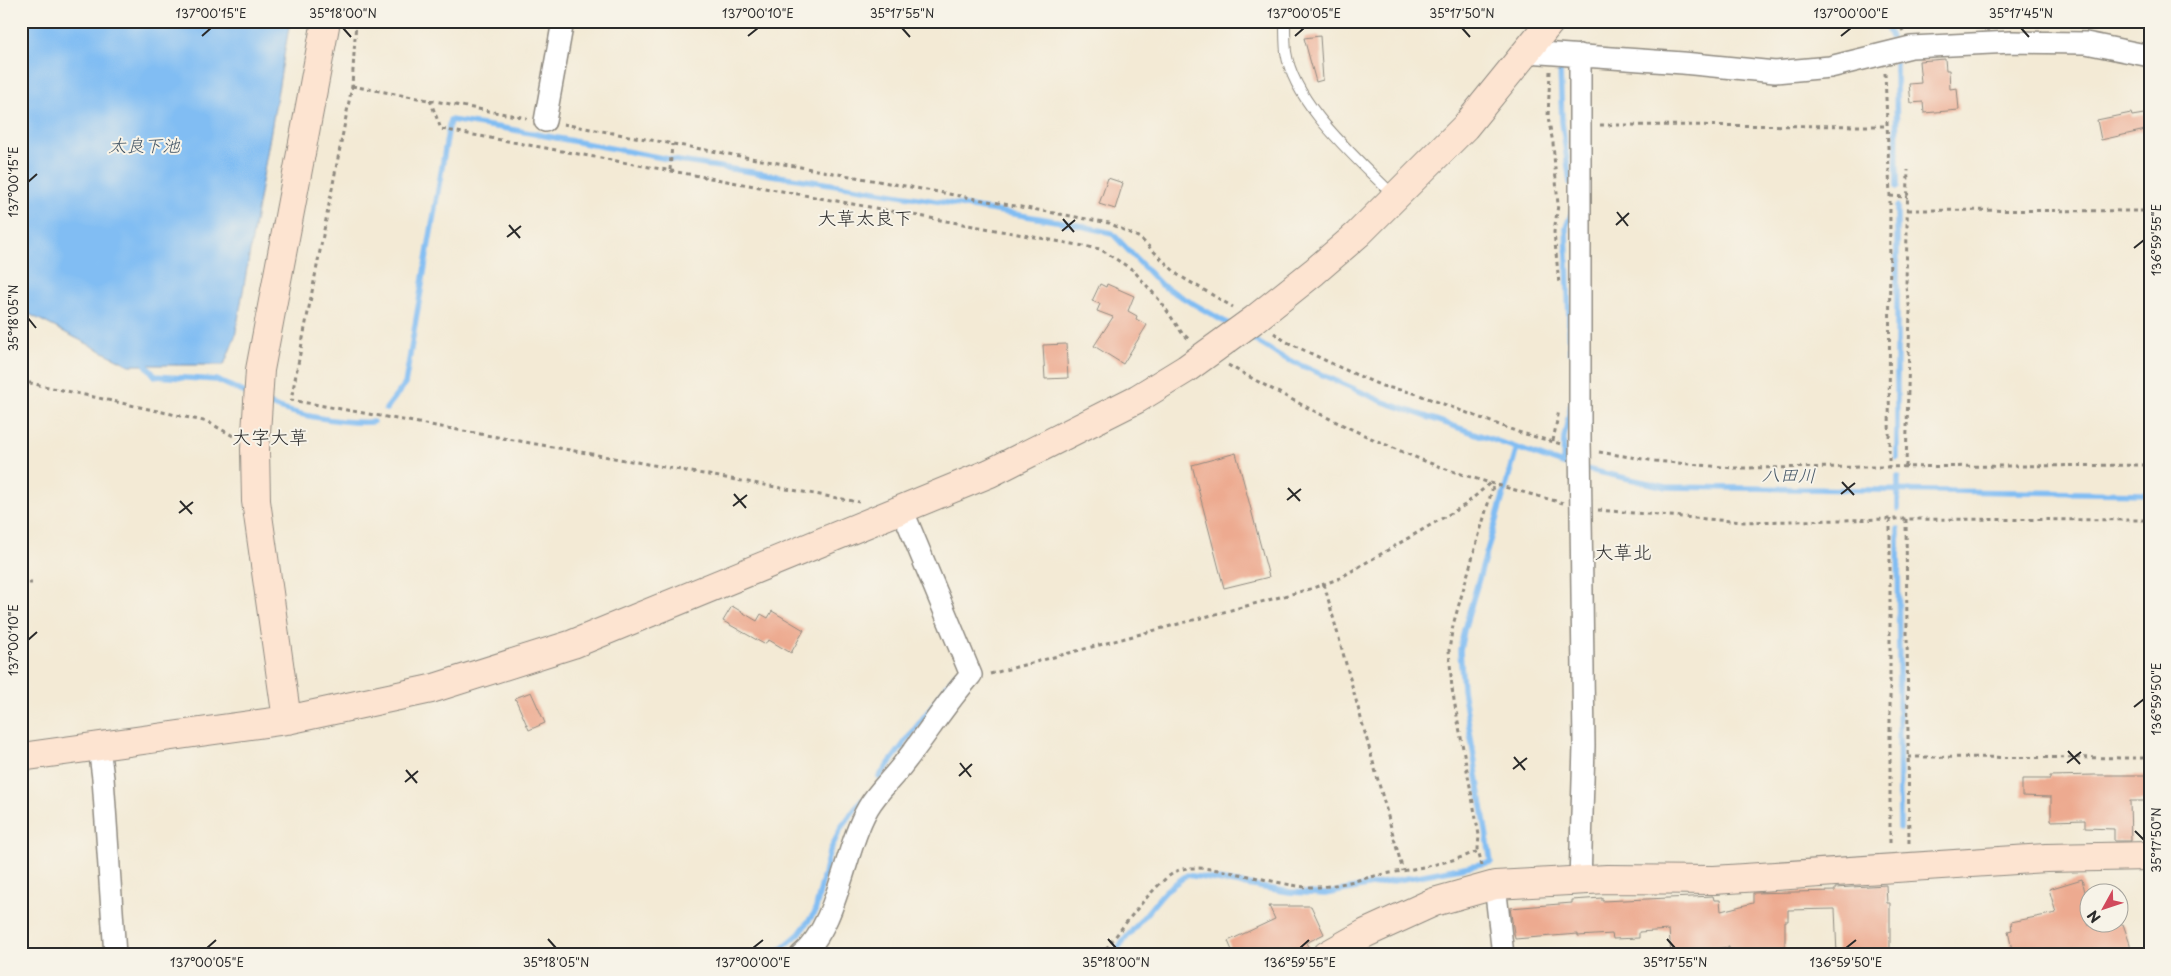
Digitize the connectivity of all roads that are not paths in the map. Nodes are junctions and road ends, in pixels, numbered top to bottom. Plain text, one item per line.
1 (326, 21) edge
2 (563, 21) edge
3 (1285, 21) edge
4 (1551, 21) edge
5 (1527, 52) junction
6 (1580, 55) junction
7 (2150, 56) edge
8 (545, 121) road end
9 (1395, 197) junction
10 (902, 509) junction
11 (287, 720) junction
12 (99, 747) junction
13 (21, 757) edge
14 (2150, 856) edge
15 (1580, 882) junction
16 (1495, 885) junction
17 (115, 955) edge
18 (801, 955) edge
19 (1327, 955) edge
20 (1503, 955) edge

1 - 11 street
2 - 8 street
3 - 9 lane
4 - 5 street
5 - 6 street
5 - 9 street
6 - 7 street
6 - 15 street
9 - 10 street
10 - 11 street
10 - 18 street
11 - 12 street
12 - 13 street
12 - 17 street
14 - 15 street
15 - 16 street
16 - 19 street
16 - 20 street

